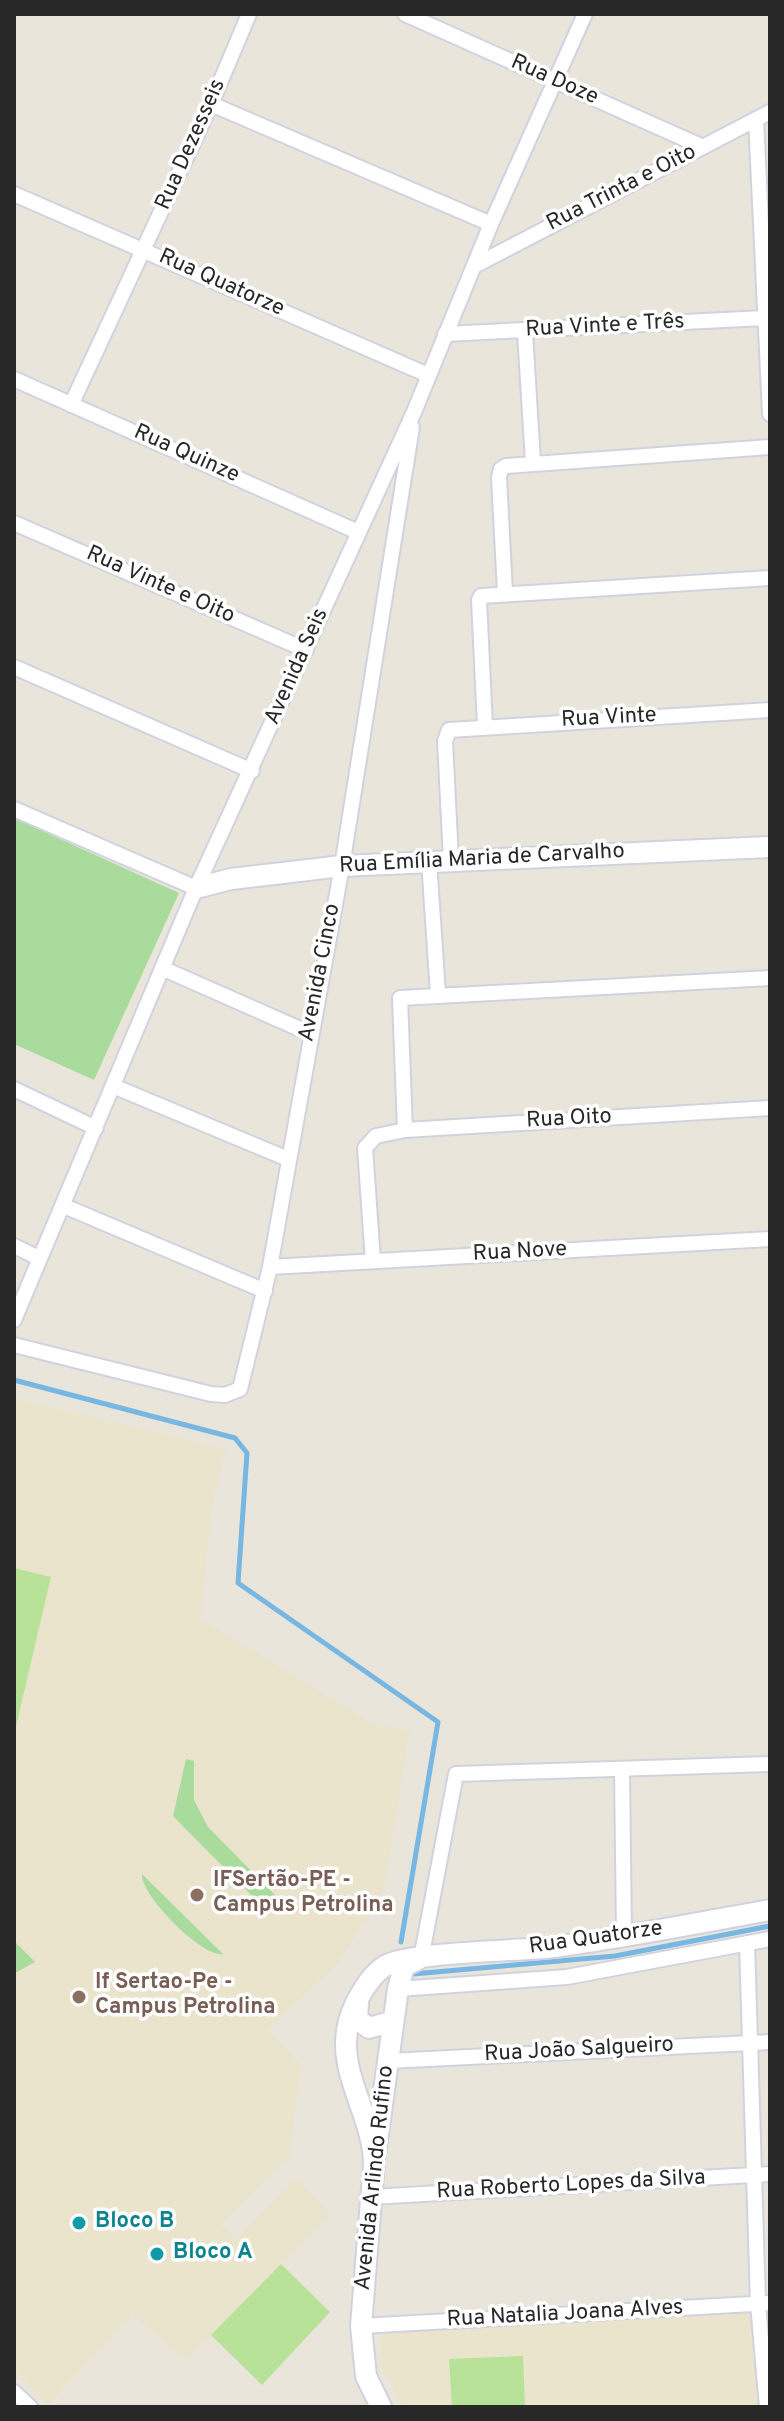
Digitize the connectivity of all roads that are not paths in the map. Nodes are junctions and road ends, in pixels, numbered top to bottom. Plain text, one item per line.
1 (249, 14) edge
2 (405, 14) edge
3 (585, 14) edge
4 (555, 82) junction
5 (211, 104) junction
6 (770, 112) edge
7 (756, 119) junction
8 (703, 147) junction
9 (14, 194) edge
10 (491, 224) junction
11 (144, 250) junction
12 (474, 266) junction
13 (764, 318) junction
14 (525, 333) junction
15 (445, 334) junction
16 (428, 375) junction
17 (14, 379) edge
18 (71, 405) junction
19 (414, 412) junction
20 (770, 414) edge
21 (770, 447) edge
22 (533, 462) junction
23 (14, 523) edge
24 (358, 532) junction
25 (770, 578) edge
26 (505, 593) junction
27 (306, 650) junction
28 (14, 667) edge
29 (770, 710) edge
30 (485, 726) junction
31 (252, 771) junction
32 (14, 809) edge
33 (770, 847) edge
34 (451, 860) junction
35 (429, 861) junction
36 (342, 866) junction
37 (196, 888) junction
38 (164, 969) junction
39 (770, 978) edge
40 (438, 994) junction
41 (309, 1033) junction
42 (113, 1086) junction
43 (14, 1089) edge
44 (770, 1108) edge
45 (96, 1128) junction
46 (405, 1130) junction
47 (288, 1159) junction
48 (64, 1206) junction
49 (770, 1239) edge
50 (14, 1246) edge
51 (39, 1258) junction
52 (373, 1261) junction
53 (270, 1267) junction
54 (265, 1291) junction
55 (14, 1320) edge
56 (14, 1345) edge
57 (770, 1764) edge
58 (622, 1771) junction
59 (770, 1910) edge
60 (624, 1936) junction
61 (770, 1939) edge
62 (747, 1943) junction
63 (421, 1959) junction
64 (398, 1989) junction
65 (359, 1999) junction
66 (393, 2021) junction
67 (770, 2042) edge
68 (749, 2043) junction
69 (388, 2061) junction
70 (374, 2163) junction
71 (770, 2174) edge
72 (753, 2175) junction
73 (371, 2197) junction
74 (764, 2304) edge
75 (361, 2326) junction
76 (14, 2392) edge
77 (30, 2407) edge
78 (381, 2407) edge
79 (767, 2407) edge

1 - 5 street, Rua Dezesseis
2 - 4 street, Rua Doze
3 - 4 street, Avenida Seis
4 - 8 street, Rua Doze
4 - 10 street, Avenida Seis
5 - 10 street
5 - 11 street, Rua Dezesseis
6 - 7 street, Rua Trinta e Oito
7 - 8 street, Rua Trinta e Oito
7 - 13 street
8 - 12 street, Rua Trinta e Oito
9 - 11 street, Rua Quatorze
10 - 12 street, Avenida Seis
11 - 16 street, Rua Quatorze
11 - 18 street, Rua Dezesseis
12 - 15 street, Avenida Seis
13 - 14 street, Rua Vinte e Três
13 - 20 street
14 - 15 street, Rua Vinte e Três
14 - 22 street
15 - 16 street, Avenida Seis
16 - 19 street, Avenida Seis
17 - 18 street, Rua Quinze
18 - 24 street, Rua Quinze
19 - 24 street, Avenida Seis
19 - 36 street, Avenida Cinco
21 - 22 street
22 - 26 street
23 - 27 street, Rua Vinte e Oito
24 - 27 street, Avenida Seis
25 - 26 street
26 - 30 street
27 - 31 street, Avenida Seis
28 - 31 street
29 - 30 street, Rua Vinte
30 - 34 street, Rua Vinte
31 - 37 street, Avenida Seis
32 - 37 street
33 - 34 street, Rua Emília Maria de Carvalho
34 - 35 street, Rua Emília Maria de Carvalho
35 - 36 street, Rua Emília Maria de Carvalho
35 - 40 street
36 - 37 street, Rua Emília Maria de Carvalho
36 - 41 street, Avenida Cinco
37 - 38 street, Avenida Seis
38 - 41 street
38 - 42 street, Avenida Seis
39 - 40 street
40 - 46 street
41 - 47 street, Avenida Cinco
42 - 45 street, Avenida Seis
42 - 47 street
43 - 45 street
44 - 46 street, Rua Oito
45 - 48 street, Avenida Seis
46 - 52 street, Rua Oito
47 - 53 street, Avenida Cinco
48 - 51 street, Avenida Seis
48 - 54 street
49 - 52 street, Rua Nove
50 - 51 street
51 - 55 street, Avenida Seis
52 - 53 street, Rua Nove
53 - 54 street, Avenida Cinco
54 - 56 street, Avenida Cinco
57 - 58 street
58 - 60 street
58 - 63 street
59 - 60 street, Rua Quatorze
60 - 63 street, Rua Quatorze
61 - 62 street
62 - 64 street
62 - 68 street
63 - 64 street, Avenida Arlindo Rufino
63 - 65 street, Rua Quatorze
64 - 66 street, Avenida Arlindo Rufino
65 - 66 street
65 - 70 street
66 - 69 street, Avenida Arlindo Rufino
67 - 68 street, Rua João Salgueiro
68 - 69 street, Rua João Salgueiro
68 - 72 street
69 - 70 street, Avenida Arlindo Rufino
70 - 73 street, Avenida Arlindo Rufino
71 - 72 street, Rua Roberto Lopes da Silva
72 - 73 street, Rua Roberto Lopes da Silva
72 - 74 street
73 - 75 street, Avenida Arlindo Rufino
74 - 75 street, Rua Natalia Joana Alves
74 - 79 street
75 - 78 street, Avenida Arlindo Rufino
76 - 77 street

